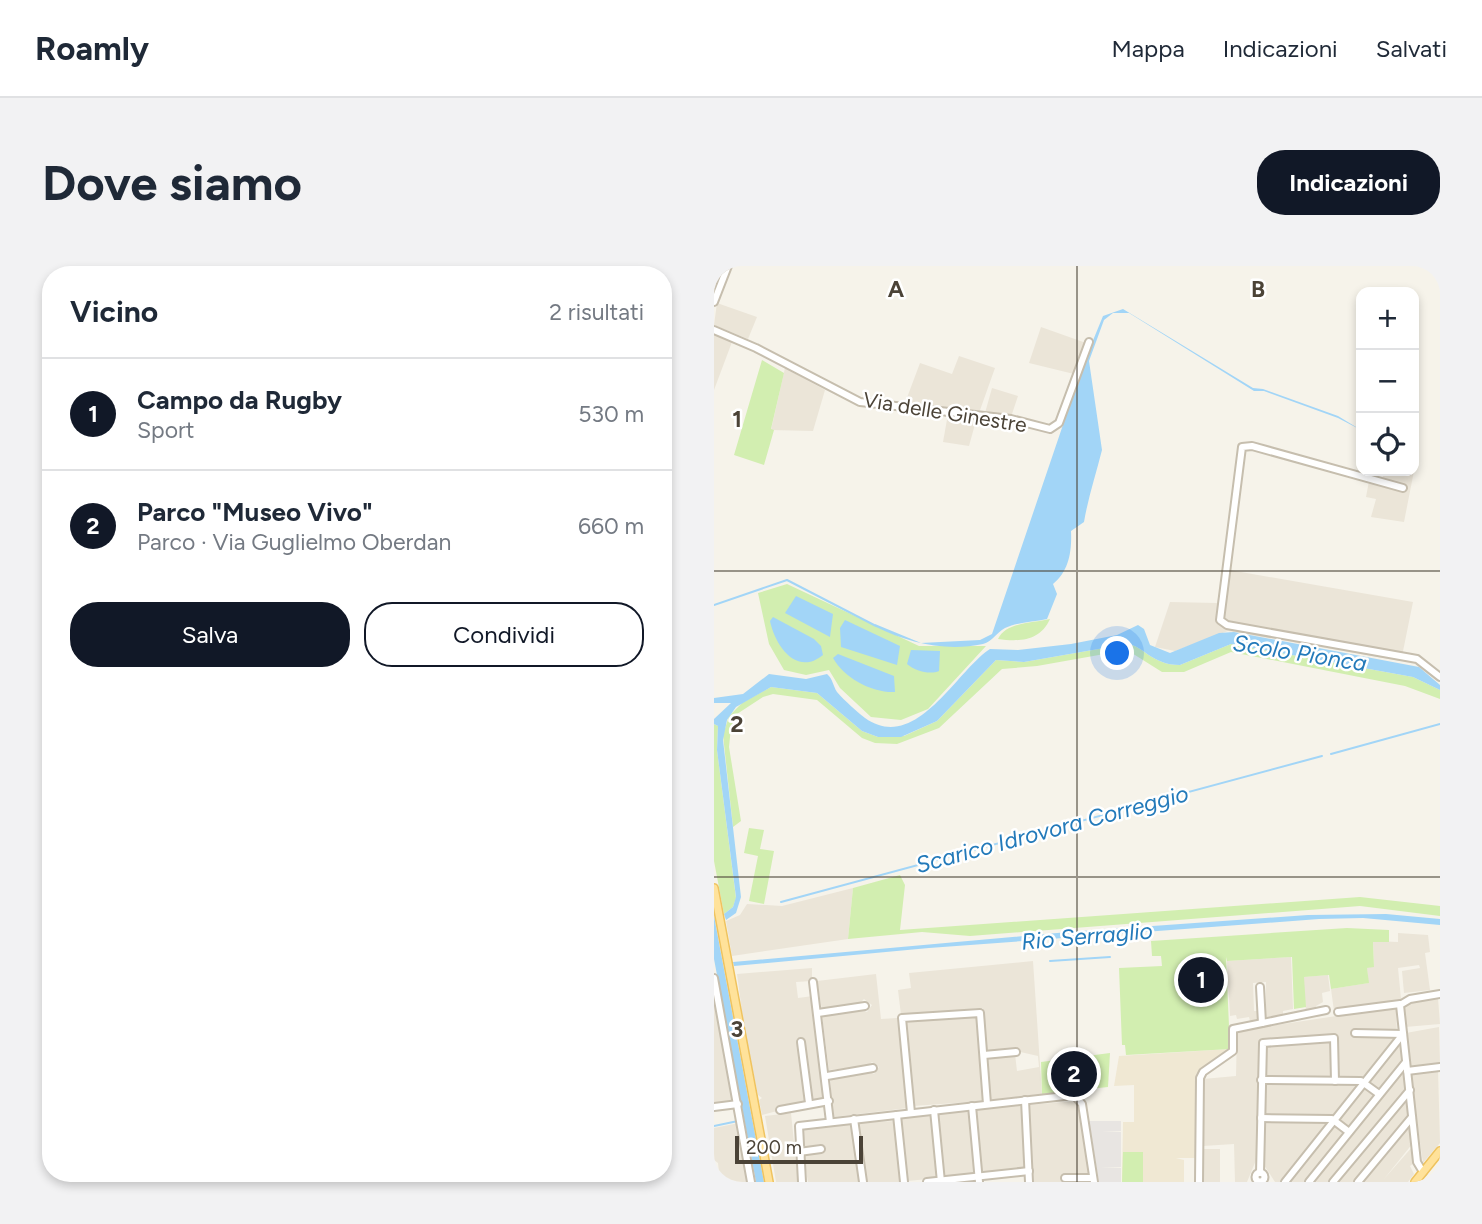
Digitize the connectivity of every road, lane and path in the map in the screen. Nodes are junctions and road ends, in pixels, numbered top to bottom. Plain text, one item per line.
1 (728, 266) edge
2 (714, 302) edge
3 (714, 330) edge
4 (1089, 342) dead end
5 (1403, 488) dead end
6 (1440, 677) edge
7 (714, 888) edge
8 (714, 978) edge
9 (813, 982) dead end
10 (1260, 987) dead end
11 (1440, 994) edge
12 (1400, 1004) junction
13 (865, 1006) dead end
14 (1326, 1010) dead end
15 (1338, 1012) dead end
16 (818, 1013) junction
17 (1262, 1023) junction
18 (1355, 1033) dead end
19 (1403, 1034) junction
20 (801, 1042) dead end
21 (1016, 1052) dead end
22 (984, 1055) junction
23 (1406, 1062) junction
24 (1440, 1067) edge
25 (873, 1068) dead end
26 (1408, 1072) junction
27 (827, 1076) junction
28 (1261, 1080) junction
29 (1335, 1081) junction
30 (1363, 1082) junction
31 (1410, 1090) junction
32 (1379, 1094) junction
33 (1025, 1100) junction
34 (829, 1101) junction
35 (809, 1103) junction
36 (738, 1104) junction
37 (987, 1104) junction
38 (972, 1106) junction
39 (714, 1107) edge
40 (780, 1110) dead end
41 (934, 1110) junction
42 (911, 1113) junction
43 (897, 1115) junction
44 (1412, 1117) junction
45 (1261, 1118) junction
46 (854, 1119) junction
47 (1334, 1120) junction
48 (830, 1122) junction
49 (1349, 1132) junction
50 (821, 1149) dead end
51 (1440, 1151) edge
52 (799, 1152) junction
53 (1029, 1171) junction
54 (1423, 1172) junction
55 (1262, 1174) junction
56 (1065, 1178) dead end
57 (978, 1179) edge
58 (1094, 1180) edge
59 (941, 1181) edge
60 (1254, 1181) edge
61 (751, 1182) edge
62 (769, 1182) edge
63 (802, 1182) edge
64 (863, 1182) edge
65 (904, 1182) edge
66 (927, 1182) edge
67 (1029, 1182) edge
68 (1199, 1182) edge
69 (1270, 1182) edge
70 (1284, 1182) edge
71 (1309, 1182) edge
72 (1333, 1182) edge
73 (1358, 1182) edge
74 (1415, 1182) edge

1 - 2 street
3 - 4 street, Via delle Ginestre
5 - 6 street
7 - 62 main road
8 - 36 street
9 - 16 street
10 - 17 street
11 - 12 street
12 - 15 street
12 - 19 street
13 - 16 street
14 - 17 street
16 - 27 street
17 - 68 street
18 - 19 street
19 - 23 street
19 - 30 street
20 - 35 street
21 - 22 street
22 - 37 street
22 - 42 street
23 - 26 street
23 - 32 street
24 - 26 street
25 - 27 street
26 - 31 street
27 - 34 street
28 - 29 street
28 - 29 street
28 - 45 street
29 - 30 street
30 - 32 street
30 - 47 street
31 - 44 street
31 - 72 street
32 - 49 street
33 - 37 street
33 - 53 street
33 - 58 street
34 - 35 street
34 - 48 street
35 - 40 street
36 - 39 street
36 - 61 street
37 - 38 street
38 - 41 street
38 - 57 street
41 - 42 street
41 - 59 street
42 - 43 street
43 - 46 street
43 - 65 street
44 - 54 street
44 - 73 street
45 - 47 street
45 - 55 street
46 - 48 street
46 - 64 street
47 - 49 street
47 - 70 street
48 - 52 street
49 - 71 street
50 - 52 street
51 - 54 main road
52 - 63 street
53 - 57 street
53 - 67 street
54 - 74 main road
55 - 60 street
55 - 69 street
56 - 58 street
57 - 59 street
59 - 66 street

